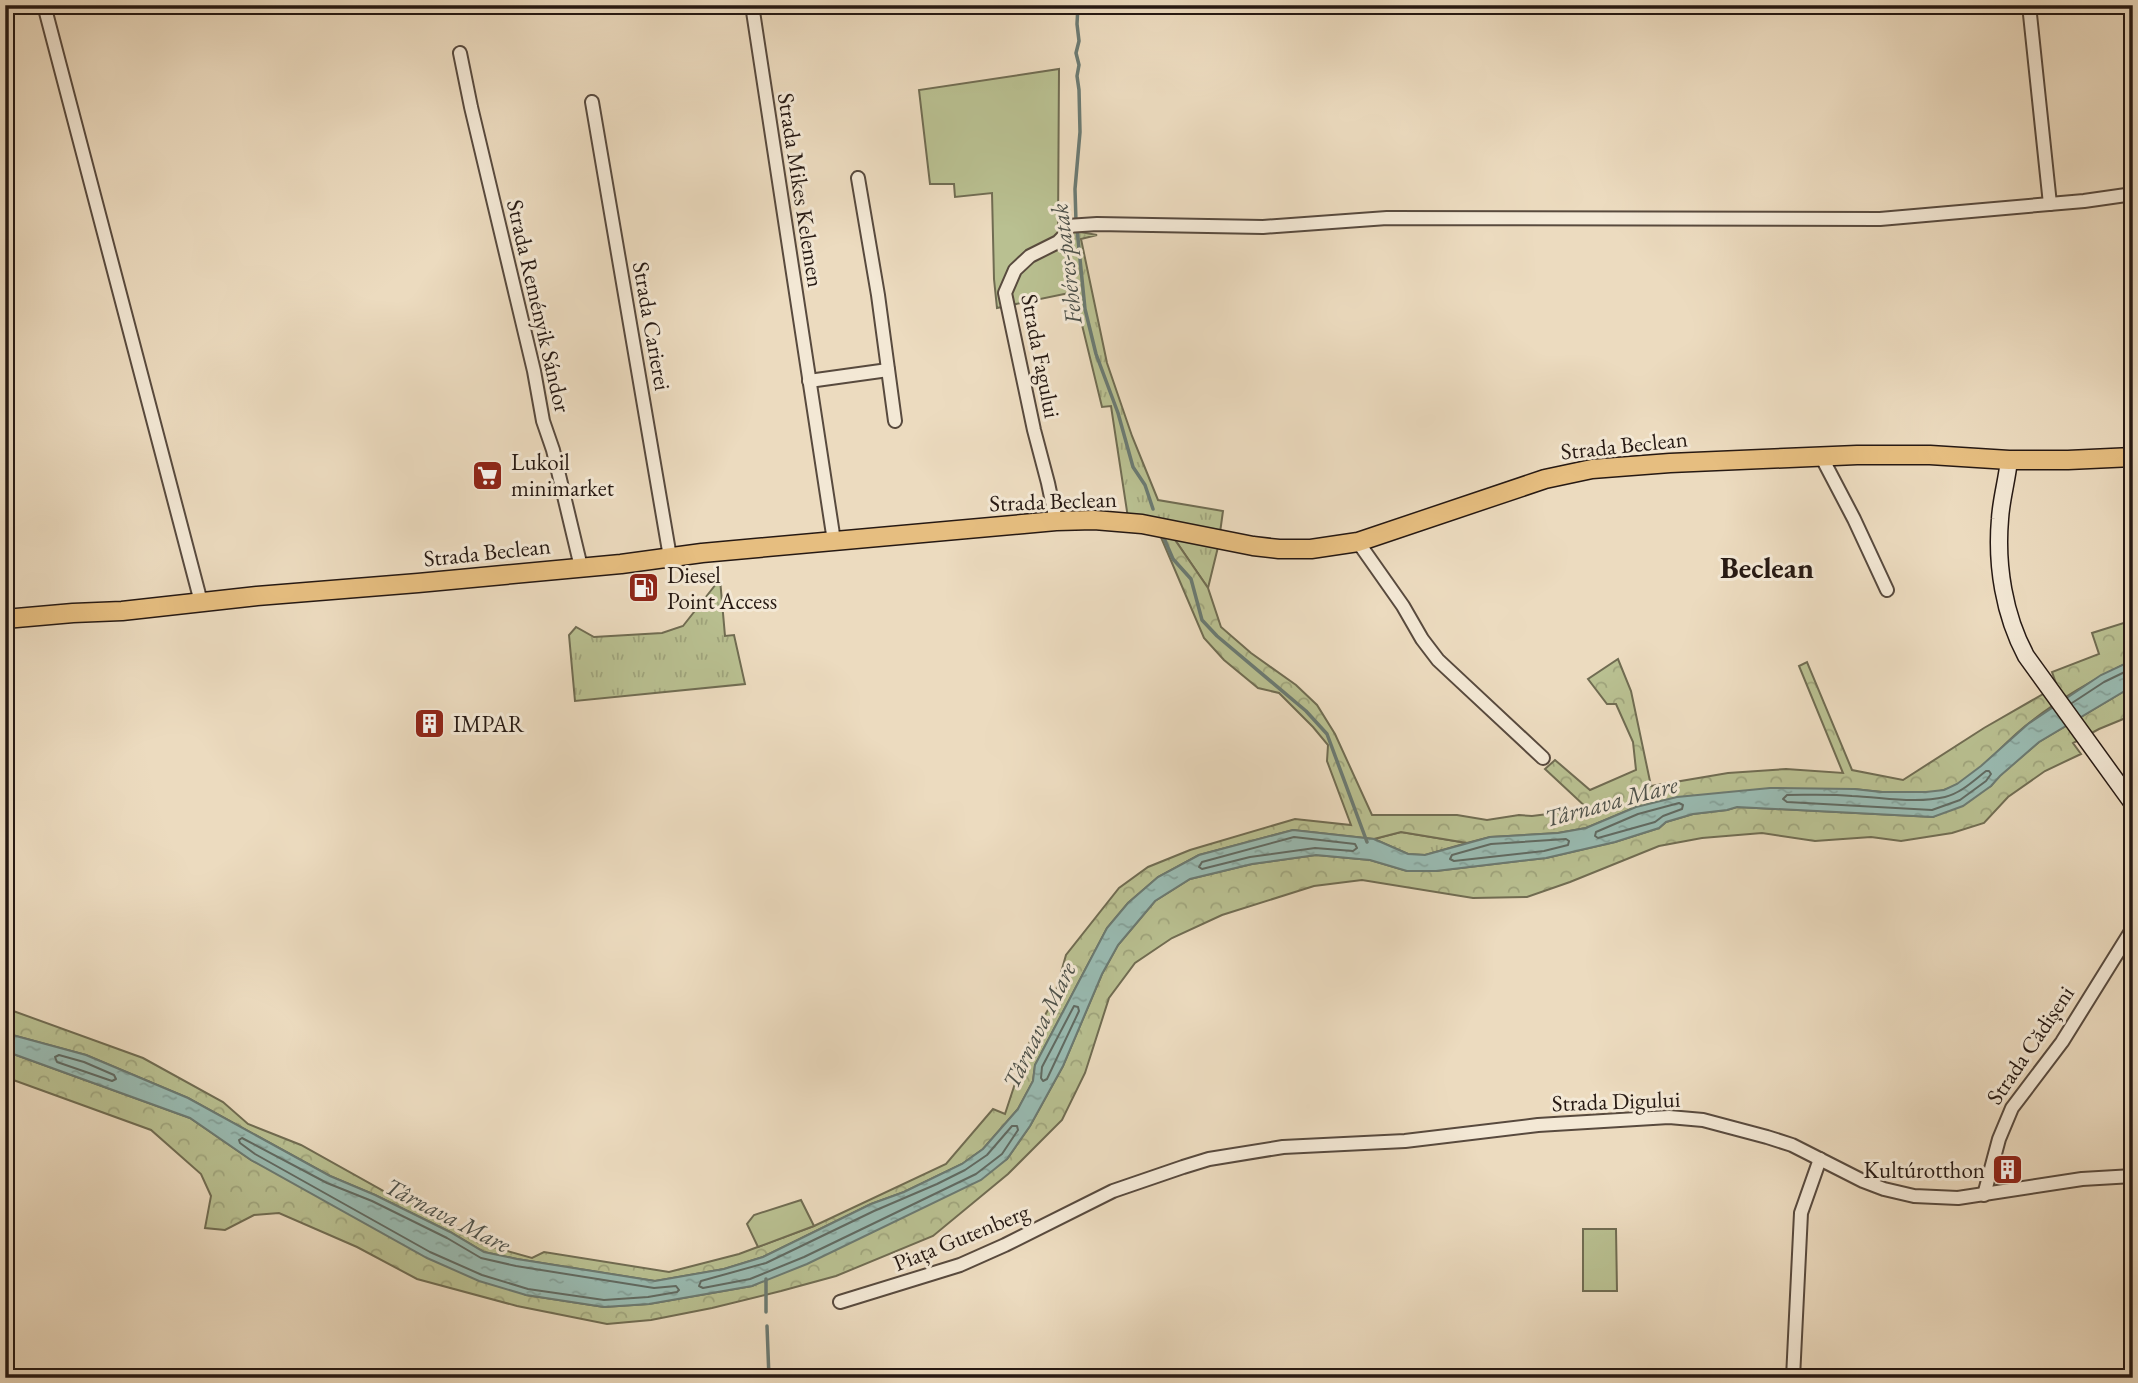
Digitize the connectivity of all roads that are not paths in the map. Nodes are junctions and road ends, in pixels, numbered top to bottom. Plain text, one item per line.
1 (44, 5) edge
2 (752, 5) edge
3 (2029, 5) edge
4 (460, 53) dead end
5 (592, 102) dead end
6 (858, 178) dead end
7 (2133, 194) edge
8 (2050, 204) junction
9 (888, 370) junction
10 (809, 381) junction
11 (895, 421) dead end
12 (1821, 456) junction
13 (2133, 457) edge
14 (2009, 460) junction
15 (1056, 521) junction
16 (834, 541) junction
17 (1358, 541) junction
18 (670, 556) junction
19 (581, 567) junction
20 (1887, 590) dead end
21 (201, 602) junction
22 (5, 619) edge
23 (1544, 758) dead end
24 (2133, 804) edge
25 (2133, 928) edge
26 (1820, 1159) junction
27 (2133, 1176) edge
28 (1984, 1195) junction
29 (1095, 1201) joint
30 (840, 1303) dead end
31 (1793, 1378) edge

1 - 21 street
2 - 10 street, Strada Mikes Kelemen
3 - 8 street
4 - 19 street, Strada Reményik Sándor
5 - 18 street, Strada Carierei
6 - 9 street
7 - 8 street
8 - 15 street, Strada Fagului
9 - 10 street
9 - 11 street
10 - 16 street, Strada Mikes Kelemen
12 - 14 main road, Strada Beclean
12 - 17 main road, Strada Beclean
12 - 20 street
13 - 14 main road, Strada Beclean
14 - 24 main road
15 - 16 main road, Strada Beclean
15 - 17 main road, Strada Beclean
16 - 18 main road, Strada Beclean
17 - 23 street
18 - 19 main road, Strada Beclean
19 - 21 main road, Strada Beclean
21 - 22 main road, Strada Beclean
25 - 28 street, Strada Cădișeni
26 - 28 street, Strada Digului
26 - 29 street, Strada Digului
26 - 31 street
27 - 28 street, Strada Digului
29 - 30 street, Piața Gutenberg

